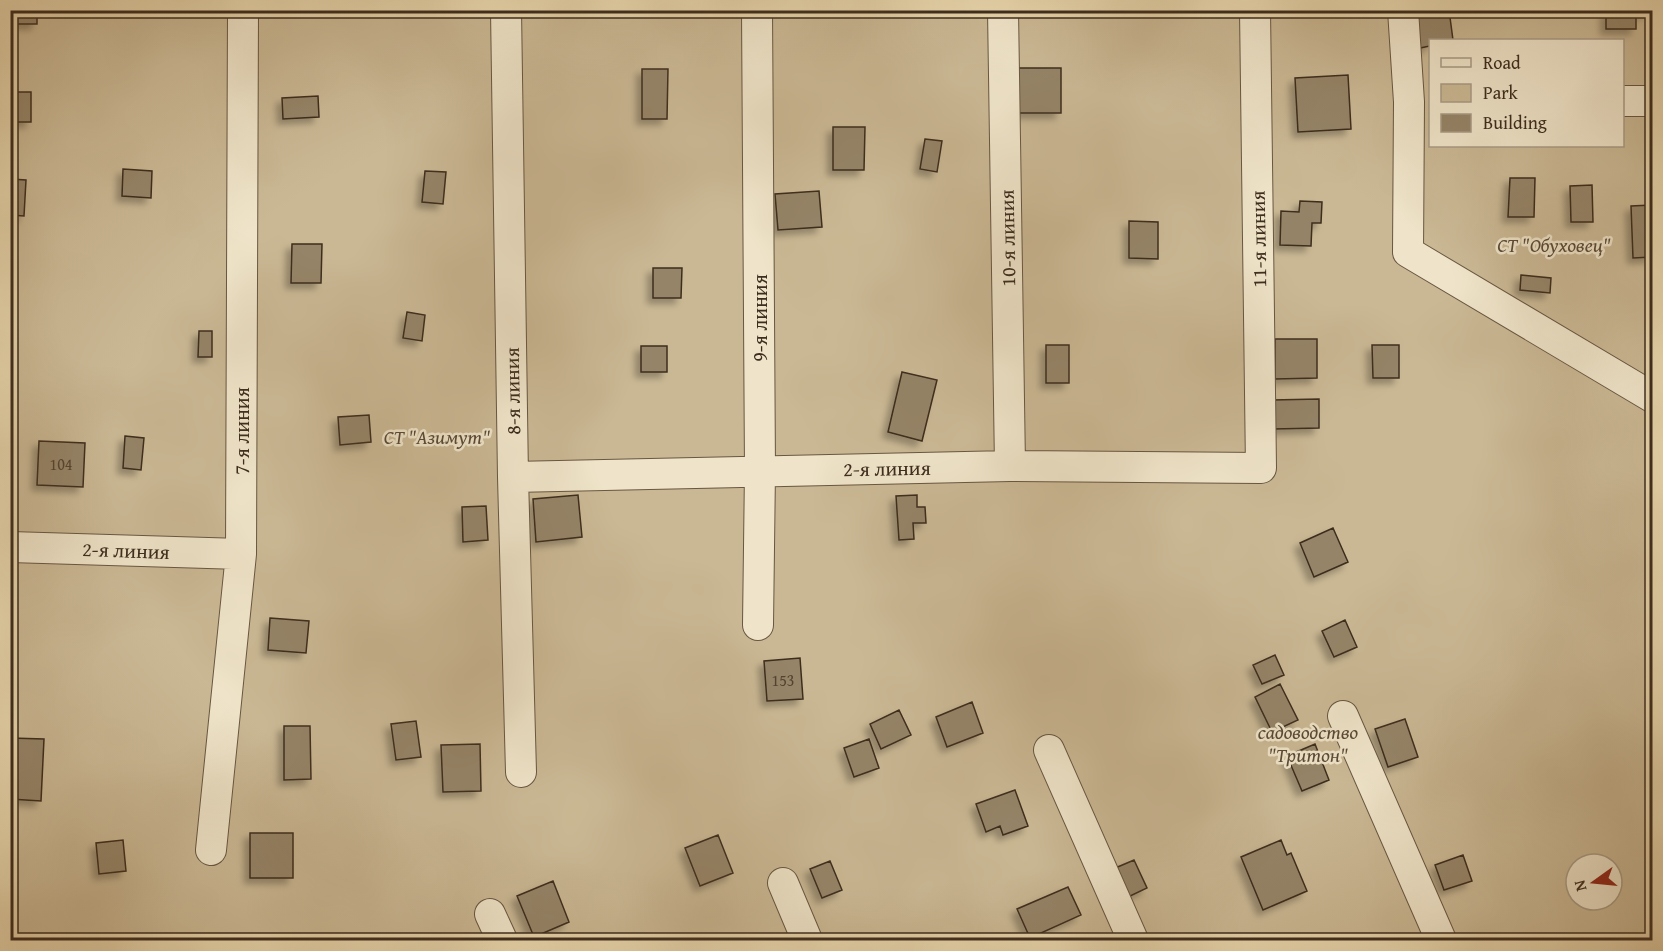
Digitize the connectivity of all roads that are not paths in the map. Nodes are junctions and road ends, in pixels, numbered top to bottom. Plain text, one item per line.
1 (243, 10) edge
2 (506, 10) edge
3 (757, 10) edge
4 (1004, 10) edge
5 (1255, 10) edge
6 (1403, 10) edge
7 (1624, 101) edge
8 (1653, 101) edge
9 (1420, 102) edge
10 (1653, 397) edge
11 (1010, 466) junction
12 (1261, 468) joint
13 (760, 470) junction
14 (513, 477) junction
15 (10, 547) edge
16 (241, 554) junction
17 (758, 625) dead end
18 (1343, 716) dead end
19 (1049, 750) dead end
20 (521, 772) dead end
21 (211, 850) dead end
22 (783, 883) dead end
23 (807, 940) edge
24 (1133, 940) edge
25 (1441, 940) edge

1 - 16 street, 7-я линия
2 - 14 street, 8-я линия
3 - 13 street, 9-я линия
4 - 11 street, 10-я линия
5 - 12 street, 11-я линия
6 - 9 street
7 - 8 street
9 - 10 street
11 - 12 street, 2-я линия
11 - 13 street, 2-я линия
13 - 14 street, 2-я линия
13 - 17 street, 9-я линия
14 - 20 street, 8-я линия
15 - 16 street, 2-я линия
16 - 21 street, 7-я линия
18 - 25 street
19 - 24 street
22 - 23 street

